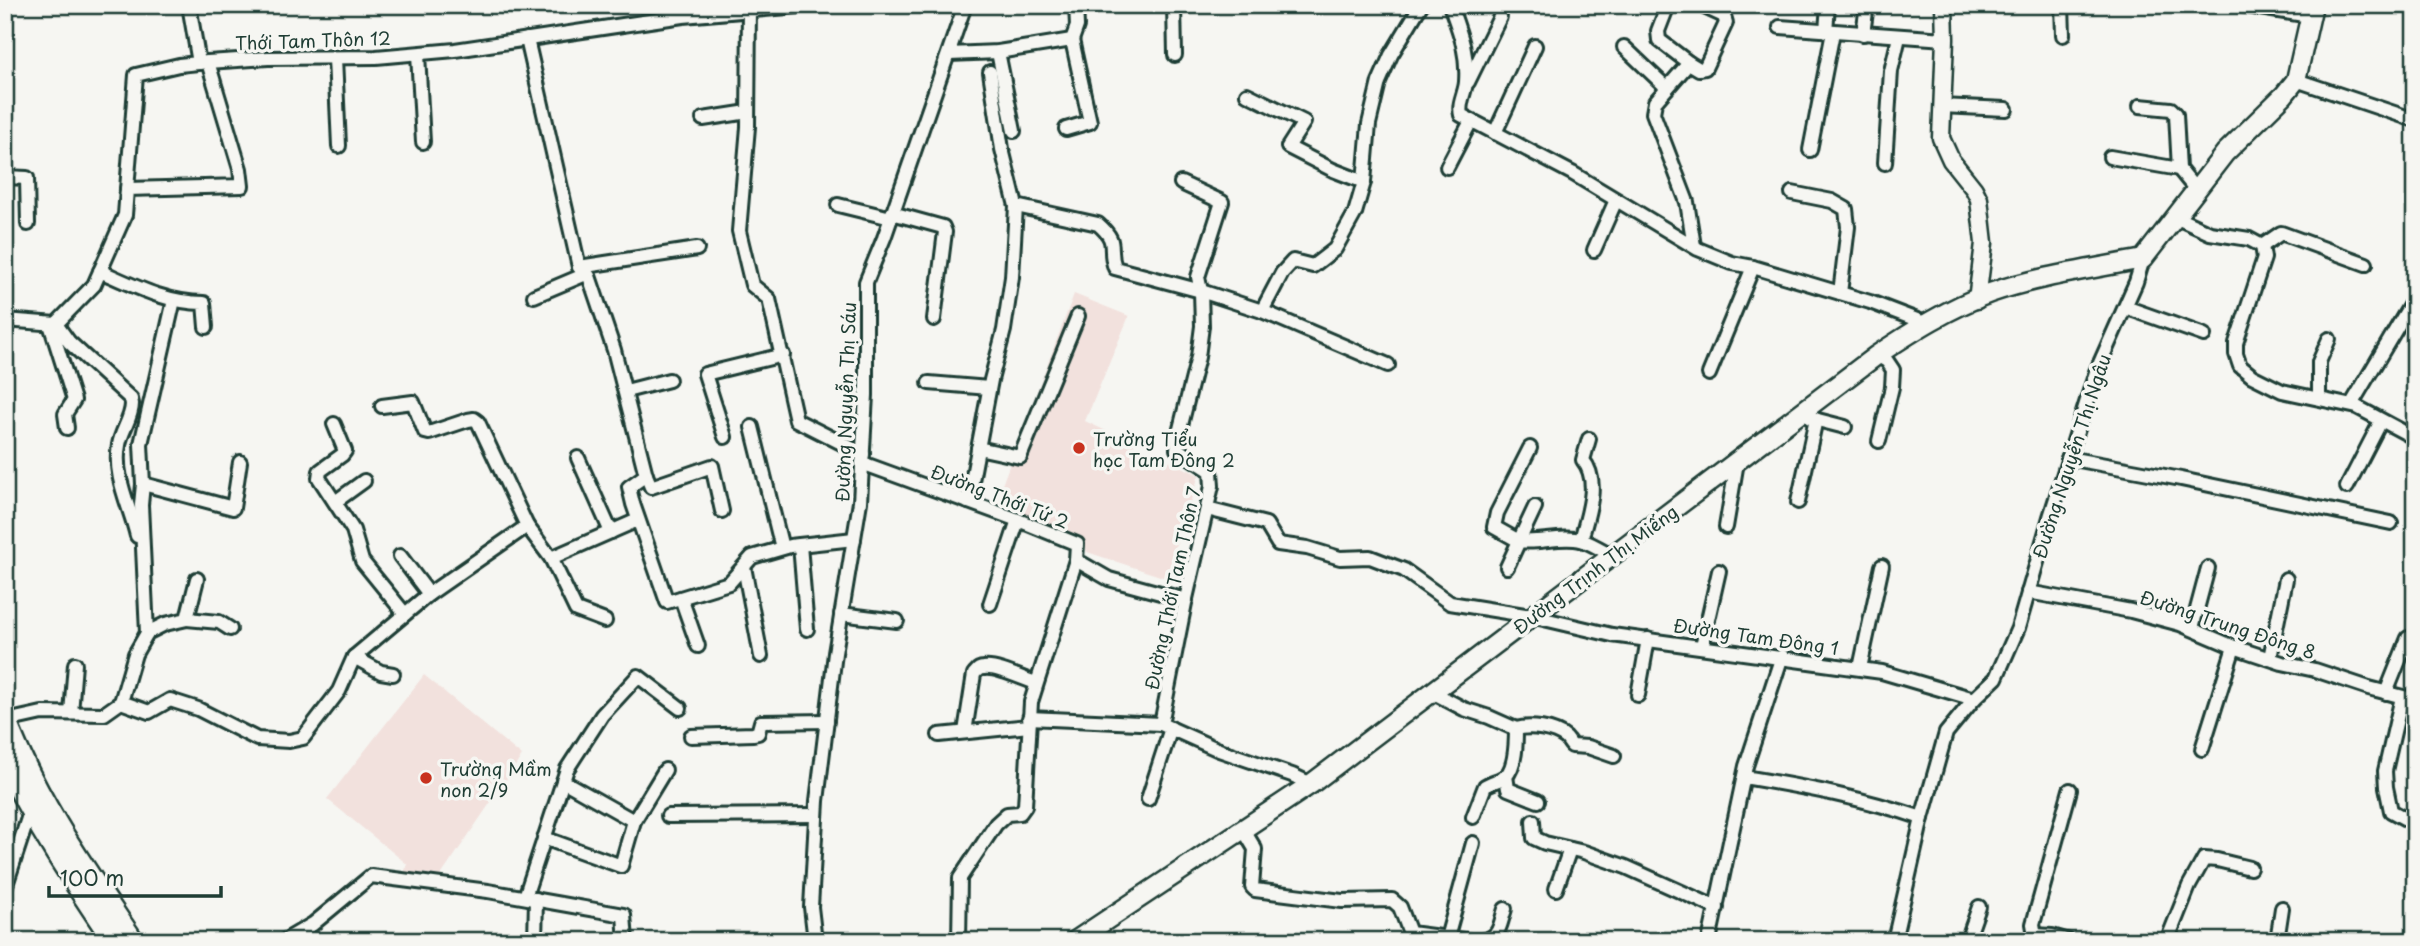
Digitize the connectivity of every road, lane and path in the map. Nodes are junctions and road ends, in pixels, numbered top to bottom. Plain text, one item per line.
1 (188, 5) edge
2 (811, 5) edge
3 (965, 5) edge
4 (1076, 5) edge
5 (1174, 5) edge
6 (1421, 5) edge
7 (1450, 5) edge
8 (1668, 5) edge
9 (1700, 5) edge
10 (1828, 5) edge
11 (1870, 5) edge
12 (1944, 5) edge
13 (2062, 5) edge
14 (2241, 5) edge
15 (750, 7) edge
16 (681, 11) edge
17 (2311, 11) edge
18 (1500, 17) dead end
19 (1780, 27) dead end
20 (1830, 32) junction
21 (1863, 34) junction
22 (2063, 35) dead end
23 (1899, 37) junction
24 (527, 39) junction
25 (1945, 39) junction
26 (1072, 40) junction
27 (1535, 46) dead end
28 (1624, 47) dead end
29 (999, 52) junction
30 (418, 54) junction
31 (949, 54) junction
32 (1175, 55) dead end
33 (335, 58) junction
34 (204, 63) junction
35 (1689, 63) junction
36 (990, 72) dead end
37 (2296, 80) junction
38 (1466, 86) junction
39 (1667, 88) junction
40 (1248, 94) dead end
41 (1941, 106) junction
42 (2140, 106) dead end
43 (2006, 109) dead end
44 (748, 113) junction
45 (703, 119) dead end
46 (2415, 120) edge
47 (1471, 121) junction
48 (1066, 130) dead end
49 (1014, 131) dead end
50 (1495, 133) junction
51 (423, 142) dead end
52 (339, 146) dead end
53 (1810, 150) dead end
54 (2110, 157) dead end
55 (1885, 163) dead end
56 (1447, 167) dead end
57 (2179, 169) junction
58 (5, 177) edge
59 (1364, 182) junction
60 (1181, 183) dead end
61 (127, 189) junction
62 (2196, 190) junction
63 (1793, 194) dead end
64 (1616, 200) junction
65 (838, 205) dead end
66 (1016, 206) junction
67 (892, 216) junction
68 (2175, 217) junction
69 (27, 225) dead end
70 (1694, 246) junction
71 (2262, 246) junction
72 (697, 249) dead end
73 (1594, 250) dead end
74 (2143, 259) junction
75 (2366, 264) dead end
76 (1753, 267) junction
77 (100, 271) junction
78 (583, 271) junction
79 (1200, 291) junction
80 (1840, 293) junction
81 (534, 296) dead end
82 (2415, 297) edge
83 (174, 300) junction
84 (1977, 300) junction
85 (2125, 307) junction
86 (1262, 311) junction
87 (1077, 316) dead end
88 (934, 319) dead end
89 (5, 320) edge
90 (1925, 323) junction
91 (53, 324) junction
92 (206, 327) dead end
93 (2204, 335) dead end
94 (2329, 339) dead end
95 (783, 355) junction
96 (1877, 355) junction
97 (1388, 365) dead end
98 (1709, 374) dead end
99 (668, 380) dead end
100 (929, 383) dead end
101 (989, 388) junction
102 (626, 391) junction
103 (2319, 398) junction
104 (2351, 405) junction
105 (382, 406) dead end
106 (1808, 417) junction
107 (2381, 421) junction
108 (334, 424) dead end
109 (752, 427) dead end
110 (1845, 427) dead end
111 (67, 428) dead end
112 (725, 437) dead end
113 (2415, 438) edge
114 (1589, 439) dead end
115 (1879, 441) dead end
116 (978, 448) junction
117 (1530, 448) dead end
118 (578, 458) dead end
119 (863, 458) junction
120 (2068, 458) junction
121 (240, 462) dead end
122 (1737, 462) junction
123 (646, 475) junction
124 (364, 481) dead end
125 (142, 484) junction
126 (2347, 487) dead end
127 (335, 502) junction
128 (968, 502) junction
129 (1798, 502) dead end
130 (1535, 507) dead end
131 (1207, 509) junction
132 (722, 511) dead end
133 (638, 520) junction
134 (1018, 520) junction
135 (2391, 523) dead end
136 (527, 526) junction
137 (1726, 527) dead end
138 (611, 532) junction
139 (854, 539) junction
140 (1581, 540) junction
141 (1519, 541) junction
142 (800, 545) junction
143 (782, 548) junction
144 (1611, 555) junction
145 (400, 556) dead end
146 (551, 558) junction
147 (1076, 560) junction
148 (144, 566) junction
149 (1882, 566) dead end
150 (744, 567) junction
151 (1507, 567) dead end
152 (2208, 568) dead end
153 (1719, 571) dead end
154 (197, 579) dead end
155 (2286, 579) dead end
156 (2028, 592) junction
157 (429, 594) junction
158 (681, 598) junction
159 (1186, 600) junction
160 (990, 604) dead end
161 (405, 614) junction
162 (841, 614) junction
163 (1531, 616) junction
164 (187, 619) junction
165 (605, 621) dead end
166 (897, 621) dead end
167 (2192, 628) junction
168 (230, 629) dead end
169 (807, 629) dead end
170 (146, 633) junction
171 (2408, 638) dead end
172 (1648, 639) junction
173 (698, 646) dead end
174 (1703, 646) junction
175 (2234, 648) junction
176 (761, 656) dead end
177 (1782, 656) junction
178 (354, 657) junction
179 (2270, 658) junction
180 (75, 664) dead end
181 (1860, 668) junction
182 (393, 674) dead end
183 (1036, 683) junction
184 (1432, 692) junction
185 (2386, 693) junction
186 (1637, 695) dead end
187 (2408, 698) edge
188 (1974, 699) junction
189 (121, 702) junction
190 (680, 708) dead end
191 (71, 713) junction
192 (6, 719) edge
193 (827, 721) junction
194 (1029, 722) junction
195 (1166, 726) junction
196 (1516, 729) junction
197 (965, 732) junction
198 (939, 735) dead end
199 (691, 736) dead end
200 (2202, 749) dead end
201 (1614, 757) dead end
202 (5, 763) edge
203 (665, 770) dead end
204 (1506, 776) junction
205 (1744, 777) junction
206 (563, 781) junction
207 (1311, 784) junction
208 (2070, 790) dead end
209 (1148, 799) dead end
210 (1538, 801) dead end
211 (30, 812) junction
212 (668, 816) dead end
213 (816, 816) junction
214 (1474, 817) dead end
215 (1922, 818) junction
216 (634, 821) junction
217 (1533, 821) dead end
218 (2415, 824) edge
219 (1244, 829) junction
220 (544, 838) junction
221 (1473, 843) dead end
222 (1570, 849) junction
223 (2249, 868) dead end
224 (5, 888) edge
225 (1556, 889) dead end
226 (530, 898) junction
227 (1979, 907) dead end
228 (1717, 908) junction
229 (2282, 908) dead end
230 (1505, 909) dead end
231 (1447, 938) junction
232 (2032, 938) edge
233 (113, 941) edge
234 (134, 941) edge
235 (284, 941) edge
236 (534, 941) edge
237 (626, 941) edge
238 (816, 941) edge
239 (959, 941) edge
240 (1074, 941) edge
241 (1471, 941) edge
242 (1481, 941) edge
243 (1709, 941) edge
244 (1894, 941) edge
245 (1967, 941) edge
246 (2069, 941) edge
247 (2167, 941) edge
248 (2277, 941) edge

1 - 34 street
2 - 15 street, Thới Tam Thôn 12
3 - 31 street, Đường Nguyễn Thị Sáu
4 - 26 street
5 - 32 street
6 - 59 street
7 - 38 street
8 - 35 street
9 - 35 street
10 - 20 street
11 - 21 street
12 - 25 street
13 - 22 street
14 - 17 street
15 - 16 street, Thới Tam Thôn 12
15 - 44 street
16 - 24 street, Thới Tam Thôn 12
17 - 37 main road, Đường Nguyễn Thị Ngâu
18 - 38 street
19 - 20 street
20 - 21 street
20 - 53 street
21 - 23 street
23 - 25 street
23 - 55 street
24 - 30 street, Thới Tam Thôn 12
24 - 78 street
25 - 41 street
26 - 29 street
26 - 48 street
27 - 50 street
28 - 39 street
29 - 31 street
29 - 49 street
30 - 33 street, Thới Tam Thôn 12
30 - 51 street
31 - 67 street, Đường Nguyễn Thị Sáu
33 - 34 street, Thới Tam Thôn 12
33 - 52 street
34 - 61 street, Thới Tam Thôn 12
34 - 61 street
35 - 39 street
36 - 66 street
37 - 46 street
37 - 62 main road, Đường Nguyễn Thị Ngâu
38 - 47 street
39 - 70 street
40 - 59 street
41 - 43 street
41 - 84 street
42 - 57 street
44 - 45 street
44 - 95 street
47 - 50 street
47 - 56 street
50 - 64 street
54 - 57 street
57 - 62 street
58 - 69 street
59 - 86 street
60 - 79 street
61 - 77 street, Thới Tam Thôn 12
62 - 68 main road, Đường Nguyễn Thị Ngâu
63 - 80 street
64 - 70 street
64 - 73 street
65 - 67 street
66 - 79 street
66 - 101 street
67 - 88 street
67 - 119 street, Đường Nguyễn Thị Sáu
68 - 71 street
68 - 74 main road, Đường Nguyễn Thị Ngâu
70 - 76 street
71 - 75 street
71 - 103 street
72 - 78 street
74 - 84 main road, Đường Trịnh Thị Miếng
74 - 85 street, Đường Nguyễn Thị Ngâu
76 - 80 street
76 - 98 street
77 - 83 street
77 - 91 street, Thới Tam Thôn 12
78 - 81 street
78 - 102 street
79 - 86 street
79 - 131 street, Đường Thới Tam Thôn 7
80 - 90 street
82 - 104 street
83 - 92 street
83 - 125 street
84 - 90 main road, Đường Trịnh Thị Miếng
85 - 93 street
85 - 120 street, Đường Nguyễn Thị Ngâu
86 - 97 street
87 - 116 street
89 - 91 street
90 - 96 main road, Đường Trịnh Thị Miếng
91 - 111 street
91 - 148 street
94 - 103 street
95 - 112 street
95 - 119 street, Đường Thới Tứ 2
96 - 106 main road, Đường Trịnh Thị Miếng
96 - 115 street
99 - 102 street
100 - 101 street
101 - 116 street
102 - 123 street
103 - 104 street
104 - 107 street
105 - 136 street
106 - 110 street
106 - 122 main road, Đường Trịnh Thị Miếng
106 - 129 street
107 - 113 street
107 - 126 street
108 - 127 street
109 - 143 street
114 - 140 street
116 - 128 street
117 - 141 street
118 - 138 street
119 - 128 street, Đường Thới Tứ 2
119 - 139 street, Đường Nguyễn Thị Sáu
120 - 135 street
120 - 156 street, Đường Nguyễn Thị Ngâu
121 - 125 street
122 - 137 street
122 - 144 main road, Đường Trịnh Thị Miếng
123 - 132 street
123 - 133 street
124 - 127 street
125 - 148 street
127 - 161 street
128 - 134 street, Đường Thới Tứ 2
130 - 141 street
131 - 159 street, Đường Thới Tam Thôn 7
131 - 163 street, Đường Tam Đông 1
133 - 138 street
133 - 158 street
134 - 147 street, Đường Thới Tứ 2
134 - 160 street
136 - 146 street
136 - 157 street
138 - 146 street
139 - 142 street
139 - 162 street, Đường Nguyễn Thị Sáu
140 - 141 street
140 - 144 street
141 - 151 street
142 - 143 street
142 - 169 street
143 - 150 street
144 - 163 main road, Đường Trịnh Thị Miếng
145 - 157 street
146 - 165 street
147 - 159 street, Đường Thới Tứ 2
147 - 183 street
148 - 170 street
149 - 181 street
150 - 158 street
150 - 176 street
152 - 167 street
153 - 174 street
154 - 164 street
155 - 179 street
156 - 167 street, Đường Trung Đông 8
156 - 188 street, Đường Nguyễn Thị Ngâu
157 - 161 street
158 - 173 street
159 - 195 street, Đường Thới Tam Thôn 7
161 - 178 street
162 - 166 street
162 - 193 street, Đường Nguyễn Thị Sáu
163 - 172 street, Đường Tam Đông 1
163 - 184 main road, Đường Trịnh Thị Miếng
164 - 168 street
164 - 170 street
167 - 175 street, Đường Trung Đông 8
170 - 189 street
171 - 185 street
172 - 174 street, Đường Tam Đông 1
172 - 186 street
174 - 177 street, Đường Tam Đông 1
175 - 179 street, Đường Trung Đông 8
175 - 200 street
177 - 181 street, Đường Tam Đông 1
177 - 205 street
178 - 182 street
178 - 189 street
179 - 185 street, Đường Trung Đông 8
180 - 191 street
181 - 188 street, Đường Tam Đông 1
183 - 194 street
183 - 197 street
184 - 196 street
184 - 207 main road, Đường Trịnh Thị Miếng
185 - 187 street, Đường Trung Đông 8
187 - 218 street
188 - 215 street, Đường Nguyễn Thị Ngâu
189 - 191 street
190 - 206 street
191 - 192 street
192 - 234 main road
193 - 199 street
193 - 213 street, Đường Nguyễn Thị Sáu
194 - 195 street
194 - 197 street
194 - 239 street
195 - 207 street
195 - 209 street, Đường Thới Tam Thôn 7
196 - 201 street
196 - 204 street
197 - 198 street
202 - 211 main road
203 - 216 street
204 - 210 street
204 - 214 street
205 - 215 street
205 - 228 street
206 - 216 street
206 - 220 street
207 - 219 main road, Đường Trịnh Thị Miếng
208 - 232 street
211 - 224 street
211 - 233 main road
212 - 213 street
213 - 238 street, Đường Nguyễn Thị Sáu
215 - 244 street, Đường Nguyễn Thị Ngâu
216 - 220 street
217 - 222 street
219 - 231 street
219 - 240 main road, Đường Trịnh Thị Miếng
220 - 226 street
221 - 231 street
222 - 225 street
222 - 228 street
223 - 247 street
226 - 235 street
226 - 236 street
226 - 237 street
227 - 245 street
228 - 243 street
229 - 248 street
230 - 242 street
231 - 241 street
232 - 246 street

